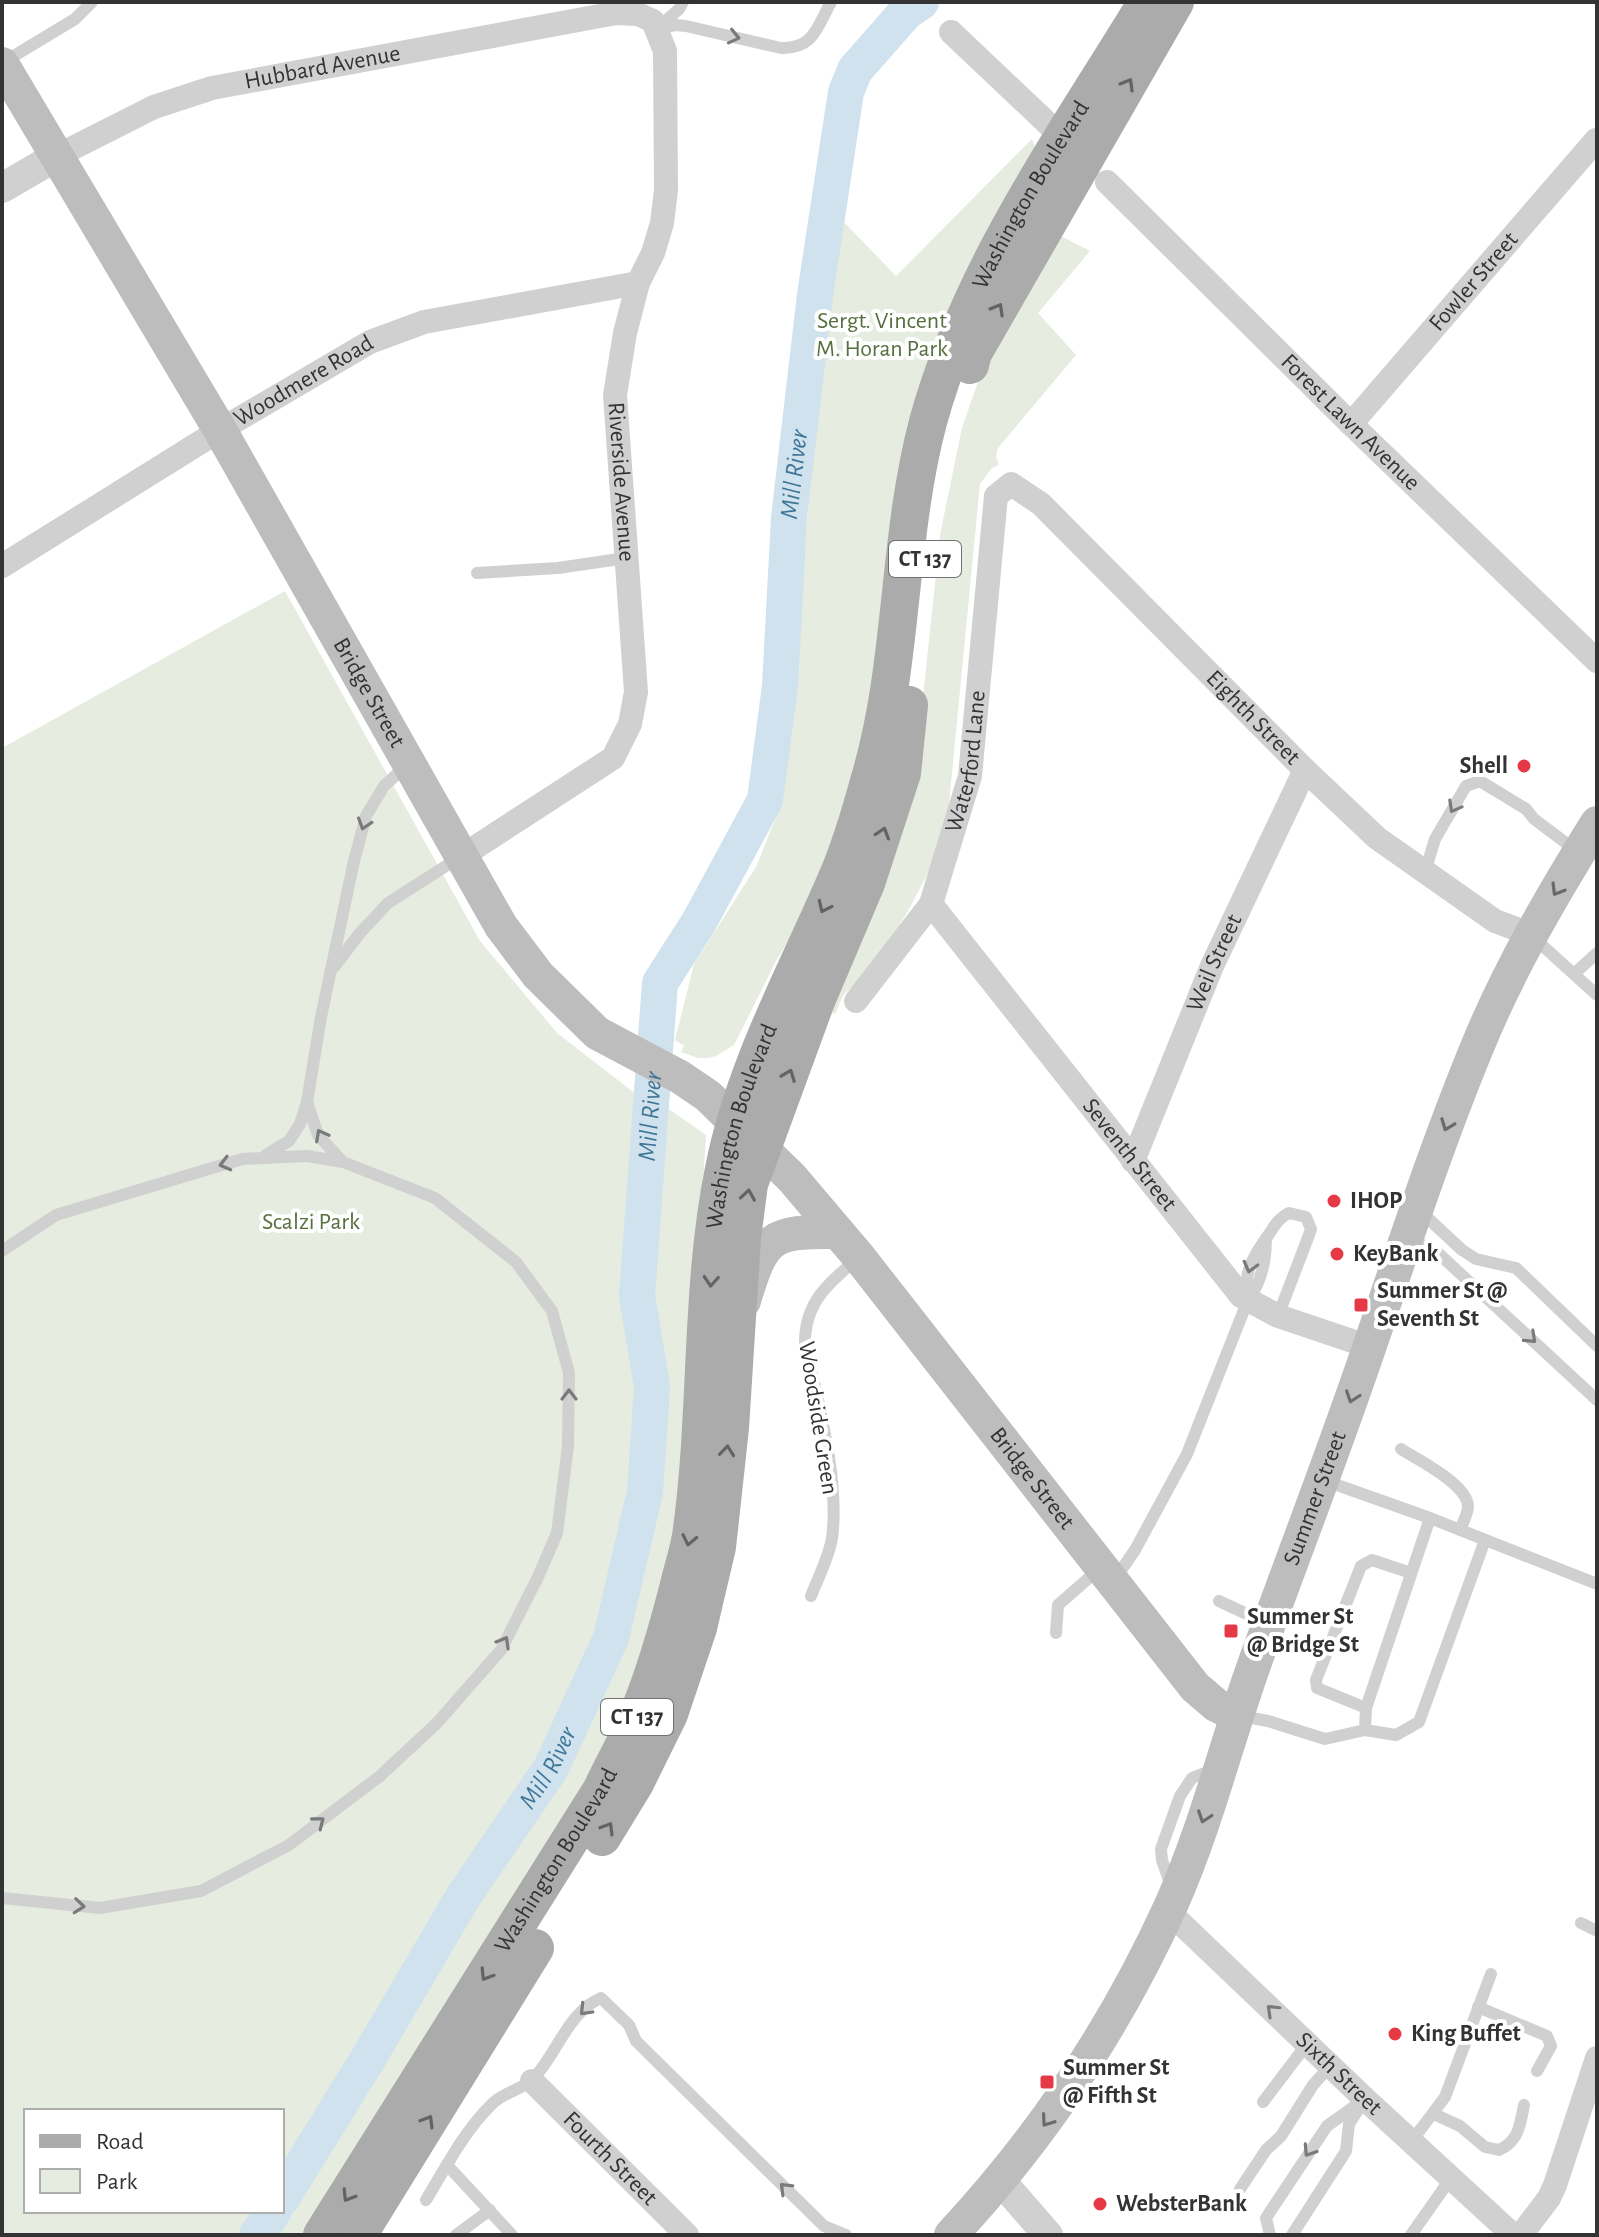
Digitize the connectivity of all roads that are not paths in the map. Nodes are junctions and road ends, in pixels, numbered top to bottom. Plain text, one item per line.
1 (92, 2) edge
2 (683, 2) edge
3 (831, 2) edge
4 (1147, 2) edge
5 (1175, 2) edge
6 (615, 8) edge
7 (658, 28) junction
8 (951, 32) dead end
9 (2, 64) edge
10 (1064, 139) junction
11 (1596, 140) edge
12 (57, 156) junction
13 (1107, 182) dead end
14 (2, 188) edge
15 (638, 283) junction
16 (1351, 424) junction
17 (220, 430) junction
18 (996, 496) joint
19 (626, 558) junction
20 (2, 566) edge
21 (477, 573) dead end
22 (1597, 661) edge
23 (410, 763) junction
24 (1305, 770) junction
25 (1597, 823) edge
26 (1579, 852) junction
27 (462, 856) junction
28 (1425, 872) junction
29 (931, 904) junction
30 (1530, 934) junction
31 (1597, 953) edge
32 (332, 969) junction
33 (1574, 974) junction
34 (1597, 995) edge
35 (856, 1001) dead end
36 (307, 1102) junction
37 (733, 1121) junction
38 (761, 1148) junction
39 (263, 1157) junction
40 (1133, 1161) junction
41 (343, 1162) junction
42 (1411, 1222) junction
43 (848, 1244) junction
44 (2, 1251) edge
45 (1248, 1300) junction
46 (1278, 1316) junction
47 (736, 1328) junction
48 (1597, 1346) edge
49 (1370, 1347) junction
50 (1597, 1400) edge
51 (1401, 1449) dead end
52 (1323, 1480) junction
53 (1430, 1518) junction
54 (1460, 1530) junction
55 (1485, 1540) junction
56 (1411, 1573) junction
57 (1107, 1575) junction
58 (1597, 1584) edge
59 (811, 1596) dead end
60 (1219, 1601) dead end
61 (1269, 1624) junction
62 (1056, 1633) dead end
63 (1366, 1708) junction
64 (1236, 1715) junction
65 (1365, 1730) junction
66 (2, 1898) edge
67 (1171, 1903) junction
68 (1581, 1923) dead end
69 (1597, 1931) edge
70 (1491, 1974) dead end
71 (1478, 2007) junction
72 (1307, 2044) junction
73 (1597, 2058) edge
74 (1330, 2066) junction
75 (1537, 2071) dead end
76 (532, 2081) junction
77 (1365, 2099) junction
78 (1263, 2102) dead end
79 (1524, 2105) dead end
80 (1434, 2114) junction
81 (1411, 2142) junction
82 (447, 2165) junction
83 (1451, 2178) junction
84 (1001, 2181) junction
85 (1240, 2189) dead end
86 (426, 2200) dead end
87 (490, 2210) junction
88 (322, 2235) edge
89 (358, 2235) edge
90 (456, 2235) edge
91 (512, 2235) edge
92 (687, 2235) edge
93 (846, 2235) edge
94 (951, 2235) edge
95 (1048, 2235) edge
96 (1270, 2235) edge
97 (1292, 2235) edge
98 (1411, 2235) edge
99 (1513, 2235) edge
100 (1521, 2235) edge

1 - 9 lane
2 - 7 lane
7 -> 3 lane
4 - 10 main road, Washington Boulevard / CT 137
38 -> 5 main road, Washington Boulevard / CT 137
6 - 7 street, Hubbard Avenue
6 - 12 street, Hubbard Avenue
7 - 15 street, Riverside Avenue
8 - 10 street
9 - 12 main road, Bridge Street
10 -> 37 main road, Washington Boulevard / CT 137
11 - 16 street, Fowler Street
12 - 14 street, Hubbard Avenue
12 - 17 main road, Bridge Street
13 - 16 street, Forest Lawn Avenue
15 - 17 street, Woodmere Road
15 - 19 street, Riverside Avenue
16 - 22 street, Forest Lawn Avenue
17 - 20 street, Woodmere Road
17 - 23 main road, Bridge Street
18 - 24 street, Eighth Street
18 - 29 street, Waterford Lane
19 - 21 lane
19 - 27 street, Riverside Avenue
23 - 27 main road, Bridge Street
23 -> 32 lane
24 - 28 street, Eighth Street
24 - 40 street, Weil Street
25 - 26 main road, Summer Street
26 -> 28 lane
26 -> 30 main road, Summer Street
27 - 32 lane
27 - 37 main road, Bridge Street
28 - 30 street, Eighth Street
29 - 35 street, Waterford Lane
29 - 40 street, Seventh Street
30 - 33 lane
30 -> 42 main road, Summer Street
31 - 33 lane
32 - 36 lane
33 - 34 lane
36 - 39 lane
41 -> 36 lane
37 - 38 main road, Bridge Street
37 -> 88 main road, Washington Boulevard / CT 137
38 - 43 main road, Bridge Street
47 -> 38 main road, Washington Boulevard / CT 137
39 - 41 lane
39 -> 44 lane
40 - 45 street, Seventh Street
66 -> 41 lane
42 - 48 lane
42 - 49 main road, Summer Street
42 -> 50 lane
43 - 47 main road
43 - 57 main road, Bridge Street
43 - 59 lane, Woodside Green
45 - 46 street, Seventh Street
46 -> 45 lane
45 - 57 lane
46 - 49 street, Seventh Street
89 -> 47 main road, Washington Boulevard / CT 137
49 -> 52 main road, Summer Street
51 - 54 lane
52 - 53 lane
52 - 61 main road, Summer Street
53 - 54 lane
53 - 56 lane
54 - 55 lane
55 - 58 lane
55 - 65 lane
56 - 63 lane
56 - 63 lane
57 - 62 lane
57 - 64 main road, Bridge Street
60 - 61 lane
61 - 64 main road, Summer Street
63 - 65 lane
64 - 65 lane
64 - 67 main road, Summer Street
72 -> 67 street, Sixth Street
67 -> 84 main road, Summer Street
68 - 69 lane
70 - 71 lane
71 - 75 lane
71 - 80 lane
72 - 74 street, Sixth Street
72 - 78 lane
73 - 100 street
74 - 77 street, Sixth Street
74 - 85 lane
76 - 82 lane
76 - 92 street, Fourth Street
93 -> 76 lane
77 - 81 street, Sixth Street
77 -> 96 lane
77 - 97 lane
79 - 80 lane
80 - 81 lane
81 - 83 street, Sixth Street
82 - 86 lane
82 - 87 lane
83 - 98 lane
83 - 99 street, Sixth Street
84 - 94 main road, Summer Street
84 - 95 street
87 - 90 lane
87 - 91 lane

